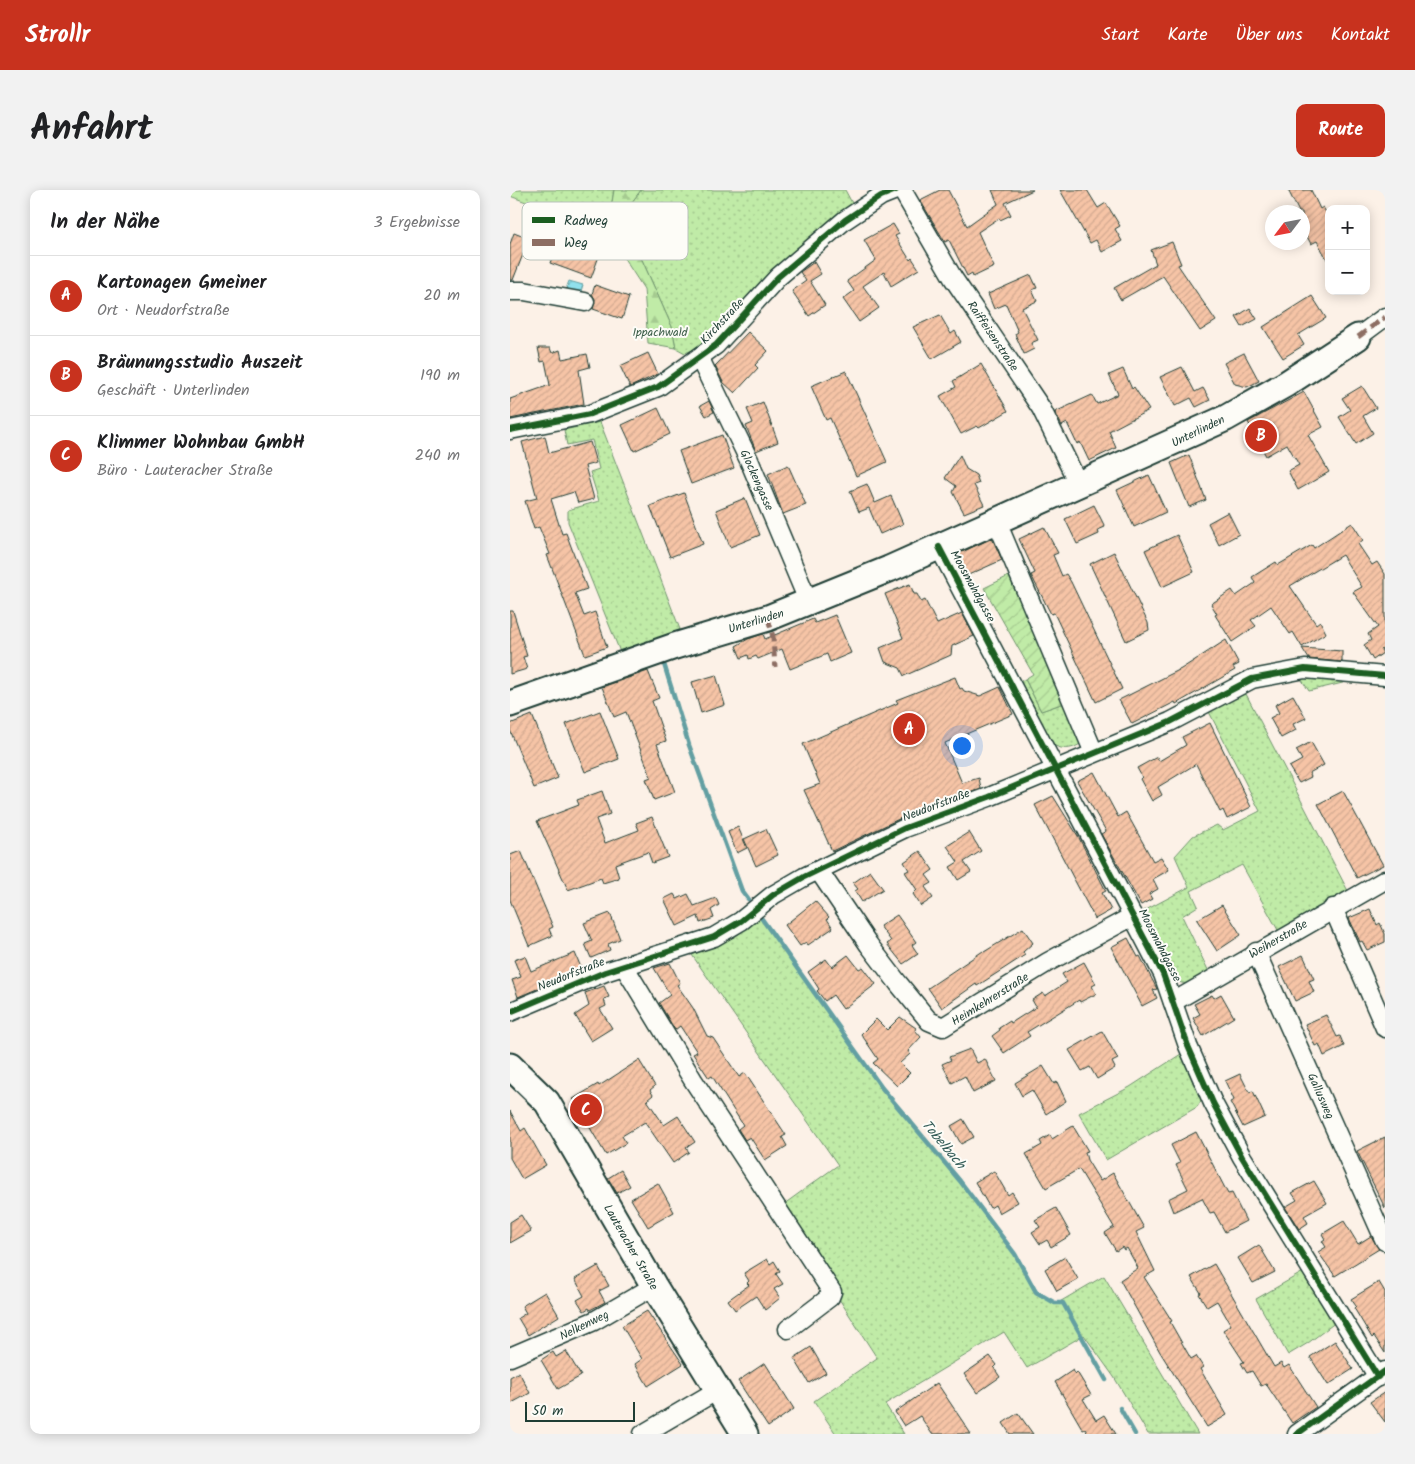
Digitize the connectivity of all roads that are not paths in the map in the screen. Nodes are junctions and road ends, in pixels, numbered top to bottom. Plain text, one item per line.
1 (896, 190) edge
2 (902, 190) edge
3 (510, 291) edge
4 (585, 302) dead end
5 (1385, 317) edge
6 (1358, 337) joint
7 (700, 359) junction
8 (510, 430) edge
9 (1079, 485) junction
10 (997, 522) junction
11 (939, 547) junction
12 (809, 603) junction
13 (1385, 676) edge
14 (510, 704) edge
15 (1094, 752) junction
16 (1056, 769) junction
17 (819, 871) junction
18 (1385, 880) edge
19 (1332, 908) junction
20 (1133, 916) junction
21 (1256, 952) junction
22 (624, 966) junction
23 (1173, 1002) junction
24 (510, 1012) edge
25 (1385, 1028) edge
26 (510, 1066) edge
27 (1385, 1240) edge
28 (654, 1286) junction
29 (788, 1329) dead end
30 (510, 1357) edge
31 (1382, 1374) edge
32 (716, 1391) junction
33 (643, 1434) edge
34 (745, 1434) edge
35 (1297, 1434) edge

1 - 7 street, Kirchstraße
2 - 9 street, Raiffeisenstraße
3 - 4 street
5 - 6 street, Unterlinden
6 - 9 main road, Unterlinden
7 - 8 street, Kirchstraße
7 - 12 street, Glockengasse
9 - 10 main road, Unterlinden
10 - 11 main road, Unterlinden
10 - 15 street
11 - 12 main road, Unterlinden
11 - 16 street, Moosmahdgasse
12 - 14 main road, Unterlinden
13 - 15 street, Neudorfstraße
15 - 16 street, Neudorfstraße
16 - 17 street, Neudorfstraße
16 - 20 street, Moosmahdgasse
17 - 20 street, Heimkehrerstraße
17 - 22 street, Neudorfstraße
18 - 19 street, Weiherstraße
19 - 21 street, Weiherstraße
19 - 25 street
20 - 23 street, Moosmahdgasse
21 - 23 street, Weiherstraße
21 - 27 street, Gallusweg
22 - 24 street, Neudorfstraße
22 - 29 street, Neudorfstraße
23 - 31 street, Moosmahdgasse
26 - 28 main road, Lauteracher Straße
28 - 30 street, Nelkenweg
28 - 32 main road, Lauteracher Straße
31 - 35 street
32 - 33 street
32 - 34 main road, Lauteracher Straße

